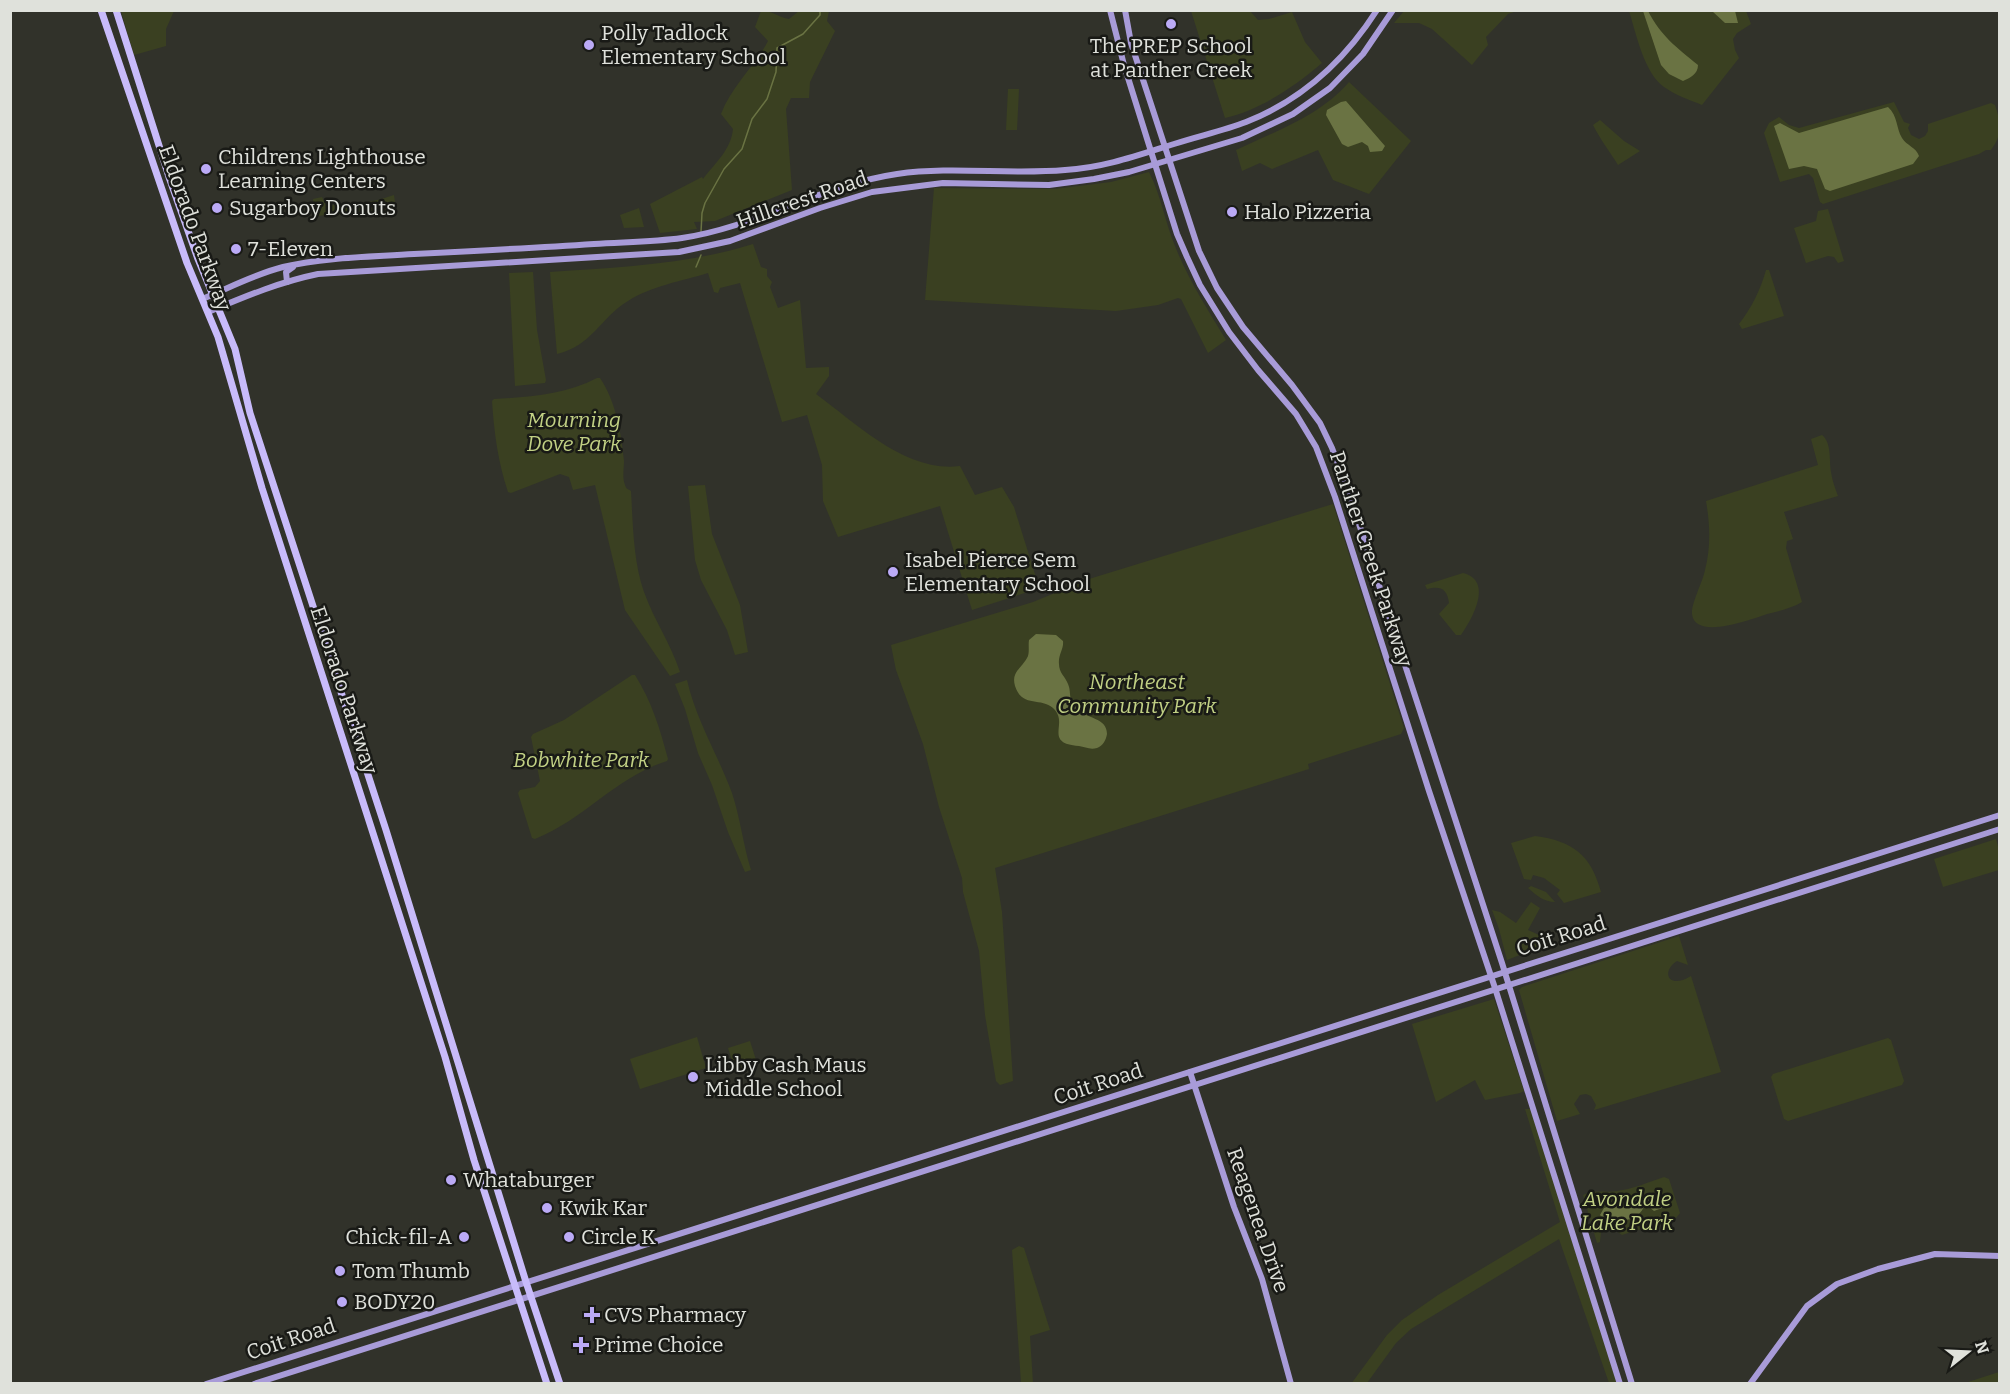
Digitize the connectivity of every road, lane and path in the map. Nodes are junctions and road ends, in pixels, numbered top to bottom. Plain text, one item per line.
1 (101, 10) edge
2 (116, 10) edge
3 (1110, 10) edge
4 (1125, 10) edge
5 (1377, 10) edge
6 (1393, 10) edge
7 (1131, 43) junction
8 (1119, 47) junction
9 (1164, 147) junction
10 (1151, 152) junction
11 (1169, 160) junction
12 (1155, 164) junction
13 (169, 177) junction
14 (159, 180) junction
15 (296, 265) junction
16 (287, 282) junction
17 (213, 294) junction
18 (202, 299) junction
19 (219, 308) junction
20 (208, 312) junction
21 (249, 407) junction
22 (237, 410) junction
23 (2000, 815) edge
24 (2000, 829) edge
25 (1892, 849) junction
26 (1896, 861) junction
27 (1504, 971) junction
28 (1490, 976) junction
29 (1508, 984) junction
30 (1496, 988) junction
31 (456, 1054) junction
32 (445, 1057) junction
33 (1190, 1072) junction
34 (1194, 1085) junction
35 (498, 1189) junction
36 (485, 1193) junction
37 (692, 1230) junction
38 (695, 1242) junction
39 (618, 1253) junction
40 (2000, 1256) edge
41 (622, 1266) junction
42 (526, 1282) junction
43 (516, 1286) junction
44 (531, 1296) junction
45 (519, 1300) junction
46 (1291, 1382) edge
47 (206, 1383) edge
48 (254, 1383) edge
49 (547, 1383) edge
50 (560, 1383) edge
51 (1620, 1383) edge
52 (1632, 1383) edge
53 (1750, 1383) edge

1 - 14 main road, Eldorado Parkway
2 - 13 main road, Eldorado Parkway
3 - 8 main road, Panther Creek Parkway
4 - 7 main road, Panther Creek Parkway
5 - 9 main road, Hillcrest Road
6 - 11 main road, Hillcrest Road
7 - 8 main road
7 - 9 main road, Panther Creek Parkway
8 - 10 main road, Panther Creek Parkway
9 - 10 main road, Hillcrest Road
9 - 11 main road, Panther Creek Parkway
10 - 12 main road, Panther Creek Parkway
10 - 15 main road, Hillcrest Road
11 - 12 main road, Hillcrest Road
11 - 27 main road, Panther Creek Parkway
12 - 16 main road, Hillcrest Road
12 - 28 main road, Panther Creek Parkway
13 - 14 main road
13 - 17 main road, Eldorado Parkway
14 - 18 main road, Eldorado Parkway
15 - 16 main road
15 - 17 main road, Hillcrest Road
16 - 19 main road, Hillcrest Road
17 - 18 main road, Hillcrest Road
17 - 19 main road, Eldorado Parkway
18 - 20 main road, Eldorado Parkway
19 - 20 main road, Hillcrest Road
19 - 21 main road, Eldorado Parkway
20 - 22 main road, Eldorado Parkway
21 - 22 main road
21 - 31 main road, Eldorado Parkway
22 - 32 main road, Eldorado Parkway
23 - 25 main road, Coit Road
24 - 26 main road, Coit Road
25 - 26 main road
25 - 27 main road, Coit Road
26 - 29 main road, Coit Road
27 - 28 main road, Coit Road
27 - 29 main road, Panther Creek Parkway
28 - 30 main road, Panther Creek Parkway
28 - 33 main road, Coit Road
29 - 30 main road, Coit Road
29 - 52 main road, Panther Creek Parkway
30 - 34 main road, Coit Road
30 - 51 main road, Panther Creek Parkway
31 - 32 main road
31 - 35 main road, Eldorado Parkway
32 - 36 main road, Eldorado Parkway
33 - 34 main road, Reagenea Drive
33 - 37 main road, Coit Road
34 - 38 main road, Coit Road
34 - 46 main road, Reagenea Drive
35 - 36 main road
35 - 42 main road, Eldorado Parkway
36 - 43 main road, Eldorado Parkway
37 - 38 main road
37 - 39 main road, Coit Road
38 - 41 main road, Coit Road
39 - 41 main road
39 - 42 main road, Coit Road
40 - 53 main road
41 - 44 main road, Coit Road
42 - 43 main road, Coit Road
42 - 44 main road, Eldorado Parkway
43 - 45 main road, Eldorado Parkway
43 - 47 main road, Coit Road
44 - 45 main road, Coit Road
44 - 50 main road, Eldorado Parkway
45 - 48 main road, Coit Road
45 - 49 main road, Eldorado Parkway

